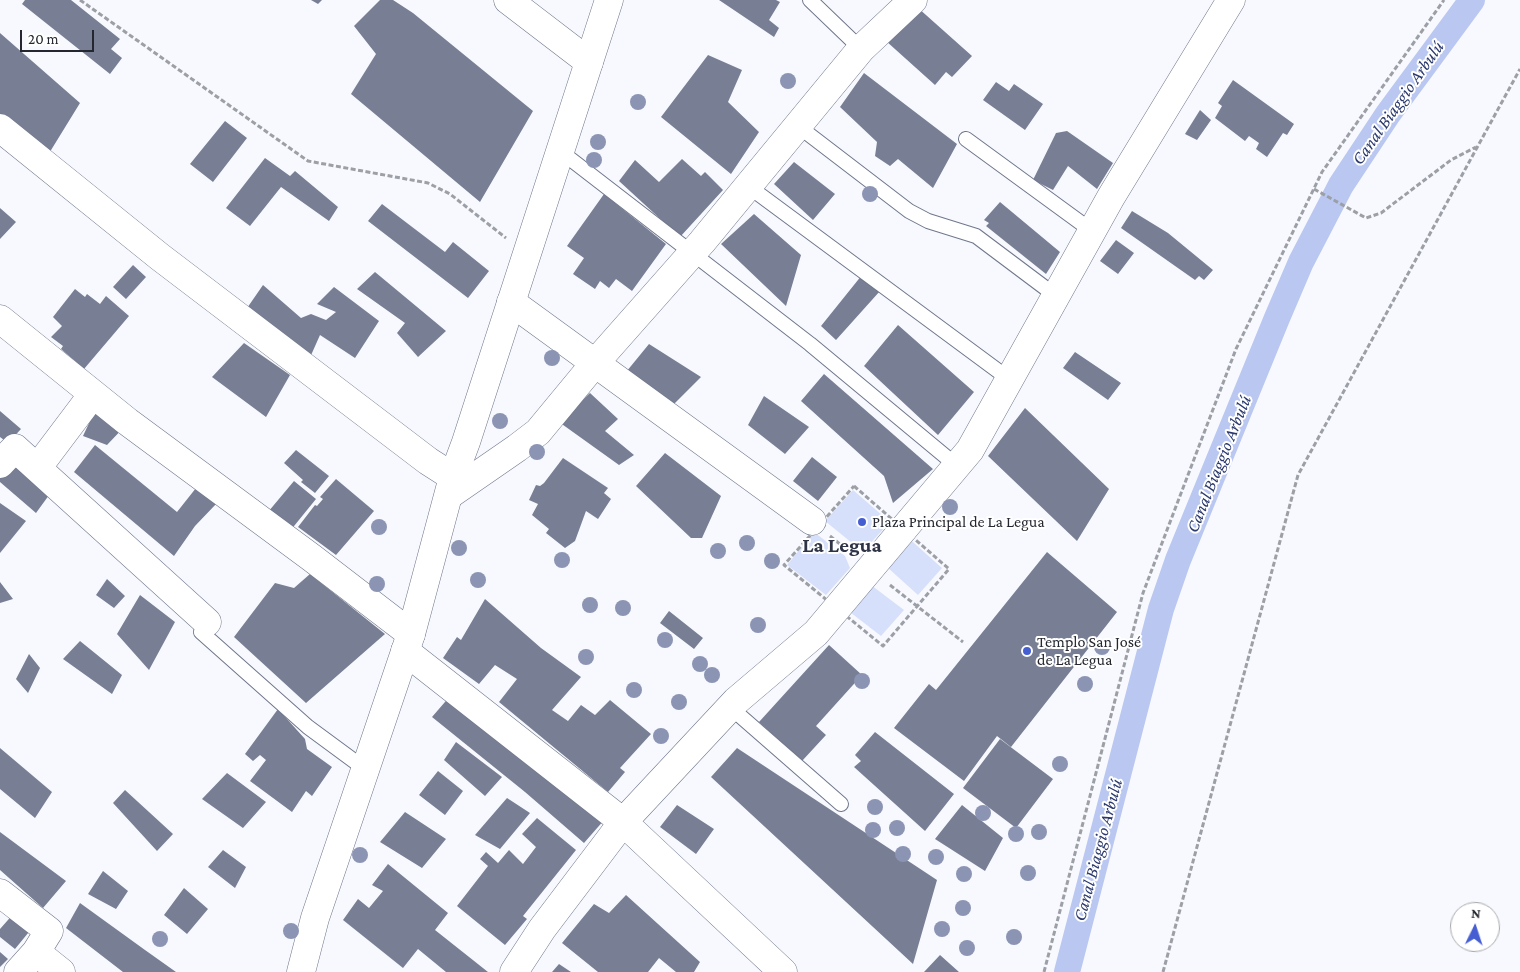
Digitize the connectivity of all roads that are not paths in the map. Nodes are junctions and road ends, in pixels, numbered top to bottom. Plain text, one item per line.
1 (508, 0) edge
2 (609, 0) edge
3 (810, 0) edge
4 (913, 0) edge
5 (1231, 0) edge
6 (861, 49) junction
7 (589, 62) junction
8 (798, 126) junction
9 (0, 128) edge
10 (966, 139) dead end
11 (560, 151) junction
12 (748, 186) junction
13 (1092, 231) junction
14 (692, 253) junction
15 (1056, 296) junction
16 (511, 302) junction
17 (0, 319) edge
18 (595, 363) junction
19 (1009, 379) junction
20 (93, 394) junction
21 (0, 464) edge
22 (957, 466) junction
23 (38, 467) junction
24 (451, 486) junction
25 (812, 521) dead end
26 (207, 622) joint
27 (408, 643) junction
28 (730, 708) junction
29 (365, 769) junction
30 (841, 804) dead end
31 (623, 822) junction
32 (0, 893) edge
33 (36, 952) junction
34 (778, 970) edge
35 (18, 972) edge
36 (61, 972) edge
37 (301, 972) edge
38 (514, 972) edge

1 - 7 street
2 - 7 street
3 - 6 lane
4 - 6 street
5 - 13 street
6 - 8 street
7 - 11 street
8 - 12 street
8 - 15 lane
9 - 24 street
10 - 13 lane
11 - 14 lane
11 - 16 street
12 - 14 street
12 - 19 lane
13 - 15 street
14 - 18 street
14 - 22 lane
15 - 19 street
16 - 18 street
16 - 24 street
17 - 20 street
18 - 24 street
18 - 25 street
19 - 22 street
20 - 23 street
20 - 27 street
21 - 23 street
22 - 28 street
23 - 26 street
24 - 27 street
26 - 29 lane
27 - 29 street
27 - 31 street
28 - 30 lane
28 - 31 street
29 - 37 street
31 - 34 street
31 - 38 street
32 - 33 street
33 - 35 street
33 - 36 street

